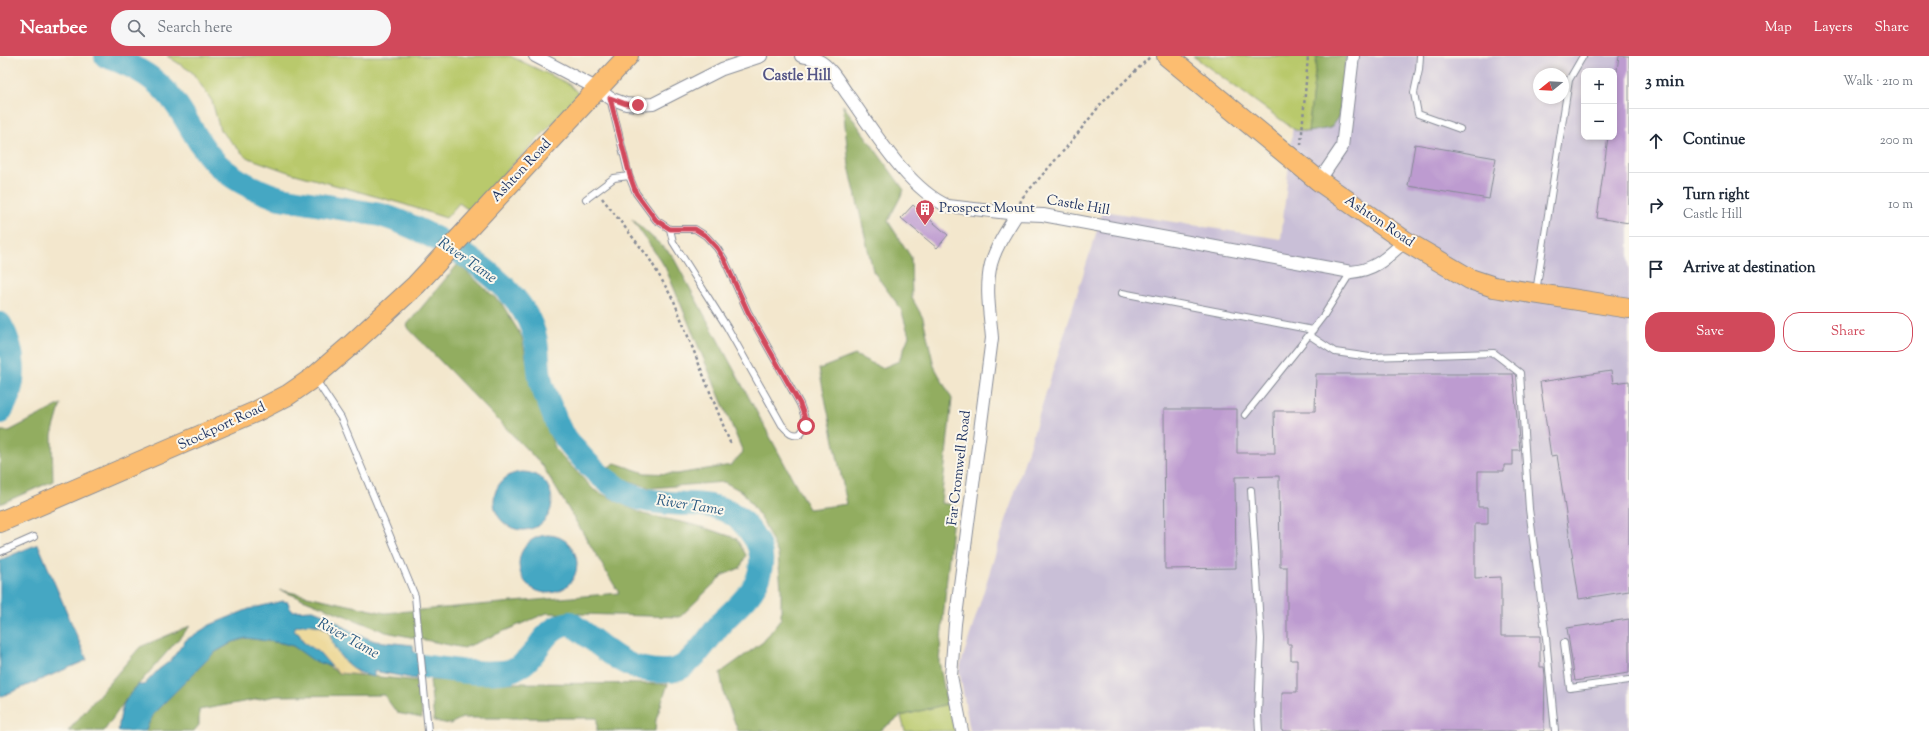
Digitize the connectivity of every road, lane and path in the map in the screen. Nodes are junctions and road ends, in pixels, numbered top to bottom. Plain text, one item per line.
1 (535, 56) edge
2 (628, 56) edge
3 (761, 56) edge
4 (801, 56) edge
5 (1151, 56) edge
6 (1167, 56) edge
7 (1308, 56) edge
8 (1353, 56) edge
9 (1420, 56) edge
10 (1583, 56) edge
11 (604, 93) junction
12 (1460, 129) dead end
13 (1299, 164) junction
14 (630, 176) junction
15 (1319, 181) junction
16 (596, 191) junction
17 (586, 199) dead end
18 (1016, 214) junction
19 (670, 229) junction
20 (1405, 241) junction
21 (1351, 272) junction
22 (416, 285) joint
23 (1122, 293) dead end
24 (1536, 294) junction
25 (1629, 308) edge
26 (1313, 330) junction
27 (1308, 335) junction
28 (314, 377) junction
29 (1245, 415) dead end
30 (731, 444) dead end
31 (1251, 490) dead end
32 (0, 522) edge
33 (34, 537) dead end
34 (0, 552) edge
35 (1564, 643) dead end
36 (1629, 680) edge
37 (428, 731) edge
38 (962, 731) edge
39 (1259, 731) edge
40 (1555, 731) edge

1 - 11 street
2 - 11 highway, Ashton Road
3 - 11 street
4 - 18 street, Castle Hill
5 - 18 path
6 - 13 highway, Ashton Road
7 - 13 path
8 - 15 street
9 - 12 lane
10 - 24 lane
11 - 14 lane
11 - 22 highway, Ashton Road
13 - 15 highway, Ashton Road
14 - 16 lane
14 - 19 lane
15 - 20 highway, Ashton Road
16 - 17 lane
16 - 30 path
18 - 21 street, Castle Hill
18 - 38 street, Far Cromwell Road
19 - 19 lane
20 - 21 street, Castle Hill
20 - 24 highway, Ashton Road
21 - 26 lane
22 - 28 highway, Stockport Road
23 - 26 lane
24 - 25 highway, Ashton Road
26 - 27 lane
27 - 29 lane
27 - 40 lane
28 - 32 highway, Stockport Road
28 - 37 lane
31 - 39 lane
33 - 34 lane
35 - 36 lane

